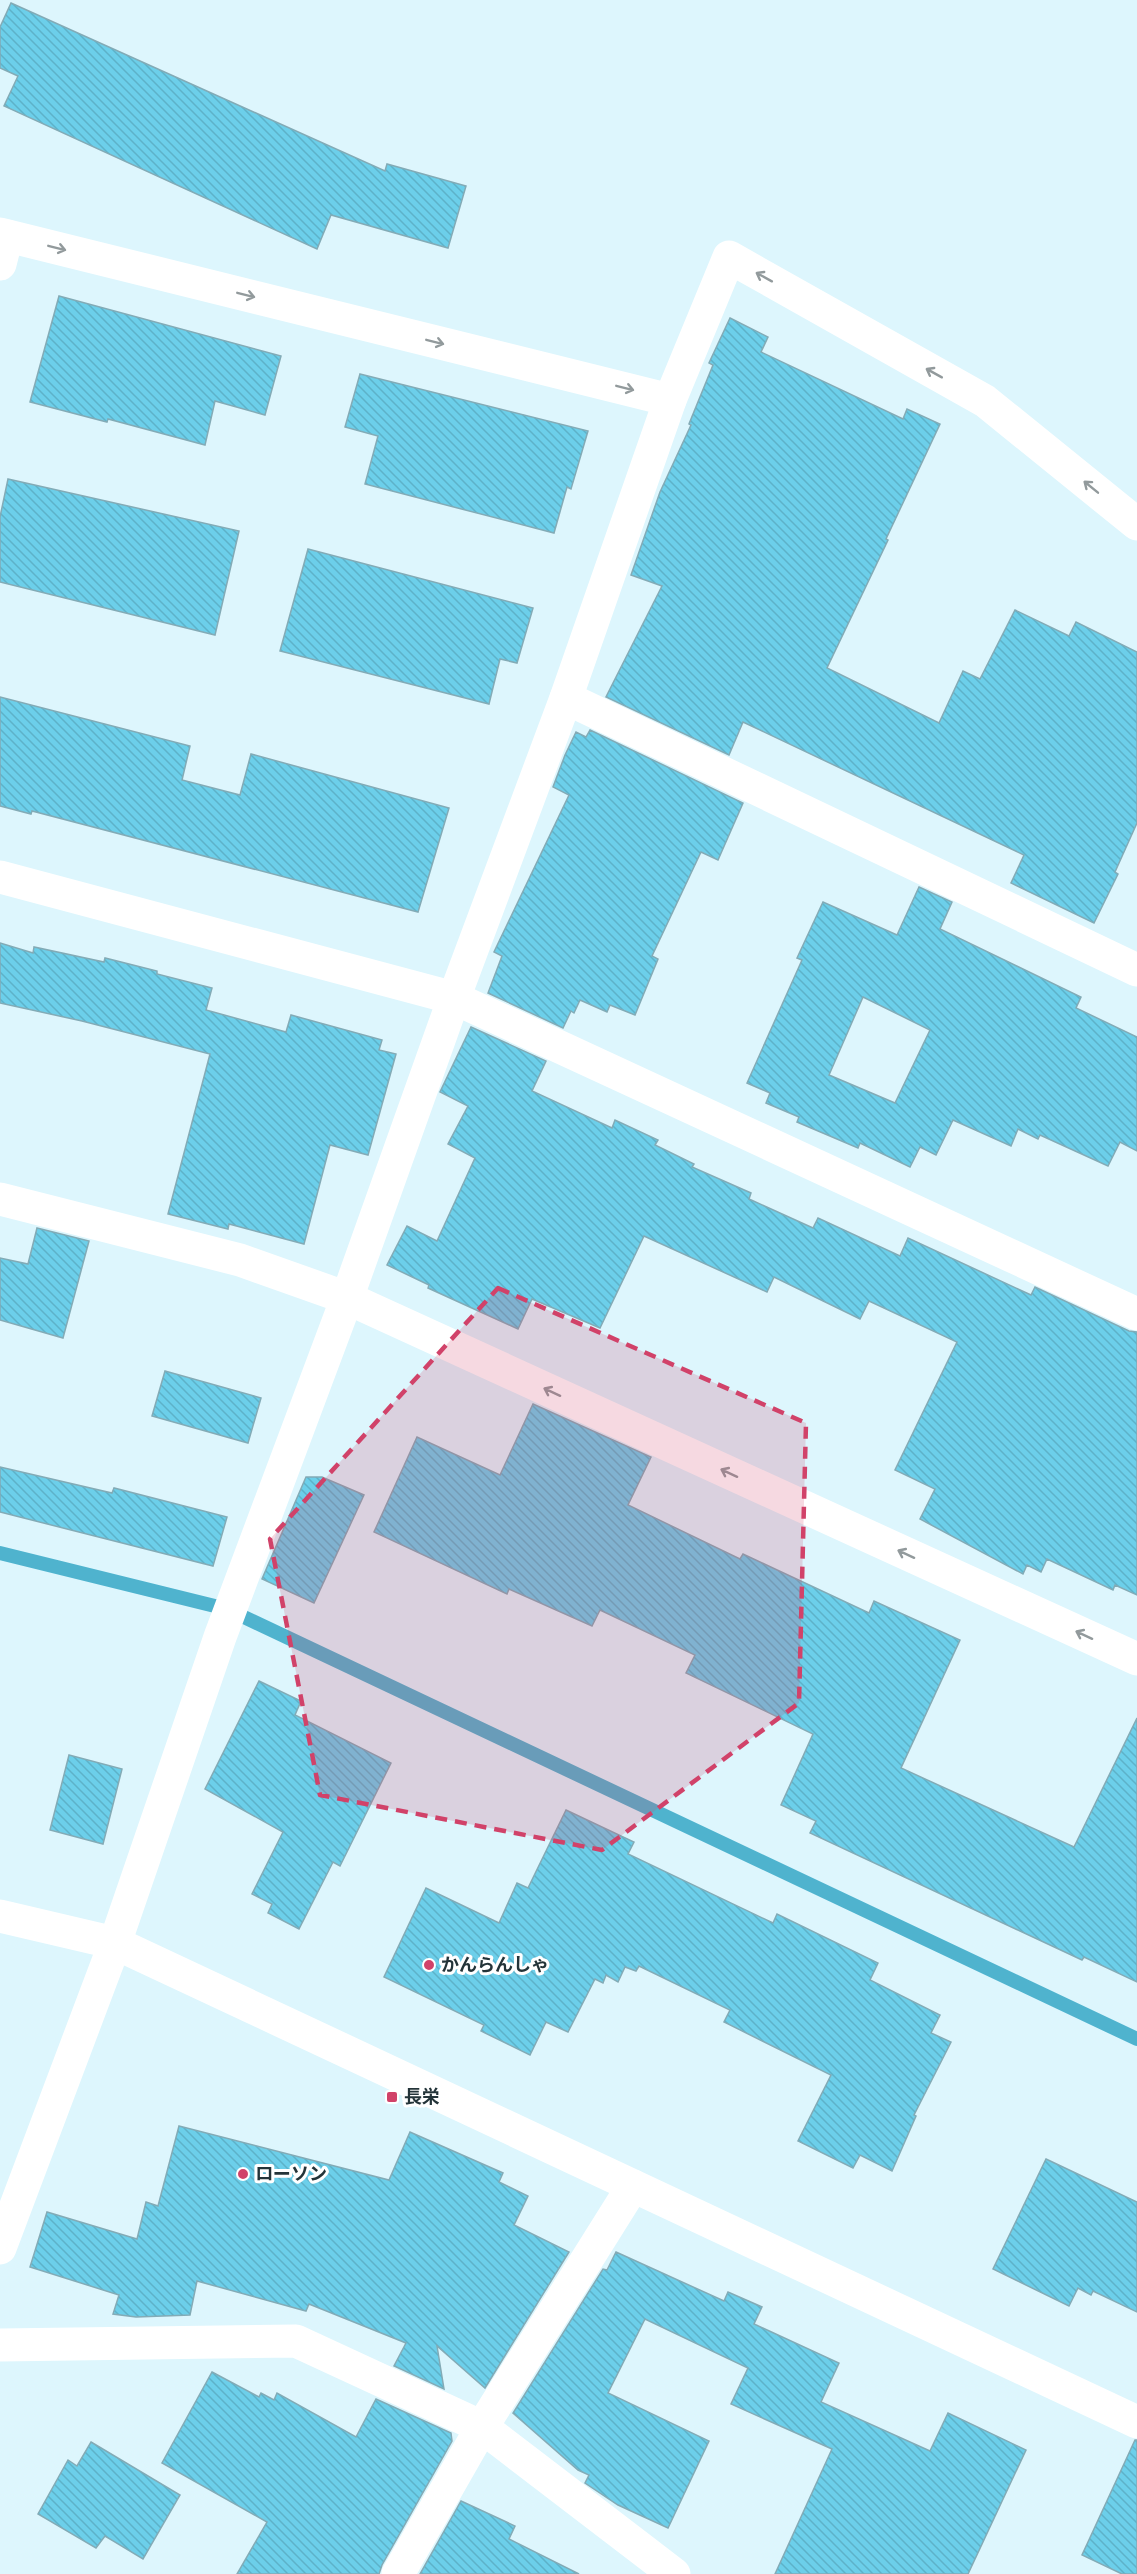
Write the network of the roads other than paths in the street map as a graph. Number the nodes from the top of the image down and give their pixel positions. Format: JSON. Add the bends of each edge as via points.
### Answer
{"nodes":[{"id":1,"x":2,"y":245,"type":"edge"},
{"id":2,"x":670,"y":400,"type":"junction"},
{"id":3,"x":1137,"y":524,"type":"edge"},
{"id":4,"x":566,"y":698,"type":"junction"},
{"id":5,"x":0,"y":877,"type":"edge"},
{"id":6,"x":1137,"y":970,"type":"edge"},
{"id":7,"x":454,"y":998,"type":"junction"},
{"id":8,"x":0,"y":1199,"type":"edge"},
{"id":9,"x":347,"y":1298,"type":"junction"},
{"id":10,"x":1137,"y":1314,"type":"edge"},
{"id":11,"x":1137,"y":1659,"type":"edge"},
{"id":12,"x":0,"y":1916,"type":"edge"},
{"id":13,"x":115,"y":1943,"type":"junction"},
{"id":14,"x":633,"y":2186,"type":"junction"},
{"id":15,"x":0,"y":2248,"type":"edge"},
{"id":16,"x":0,"y":2345,"type":"edge"},
{"id":17,"x":1137,"y":2422,"type":"edge"},
{"id":18,"x":482,"y":2427,"type":"junction"},
{"id":19,"x":398,"y":2574,"type":"edge"},
{"id":20,"x":674,"y":2574,"type":"edge"}],
"edges":[{"from":1,"to":2,"type":"street","one_way":true},
{"from":3,"to":2,"type":"street","one_way":true,"via":[[985,401],[729,257]]},
{"from":2,"to":4,"type":"street"},
{"from":4,"to":6,"type":"street"},
{"from":4,"to":7,"type":"street"},
{"from":5,"to":7,"type":"street"},
{"from":7,"to":9,"type":"street"},
{"from":7,"to":10,"type":"street"},
{"from":8,"to":9,"type":"street","via":[[240,1260]]},
{"from":11,"to":9,"type":"street","one_way":true},
{"from":9,"to":13,"type":"street","via":[[236,1591]]},
{"from":12,"to":13,"type":"street"},
{"from":13,"to":14,"type":"street"},
{"from":13,"to":15,"type":"street"},
{"from":14,"to":17,"type":"street"},
{"from":14,"to":18,"type":"street"},
{"from":16,"to":18,"type":"street","via":[[296,2341]]},
{"from":18,"to":19,"type":"street"},
{"from":18,"to":20,"type":"street"}]}
